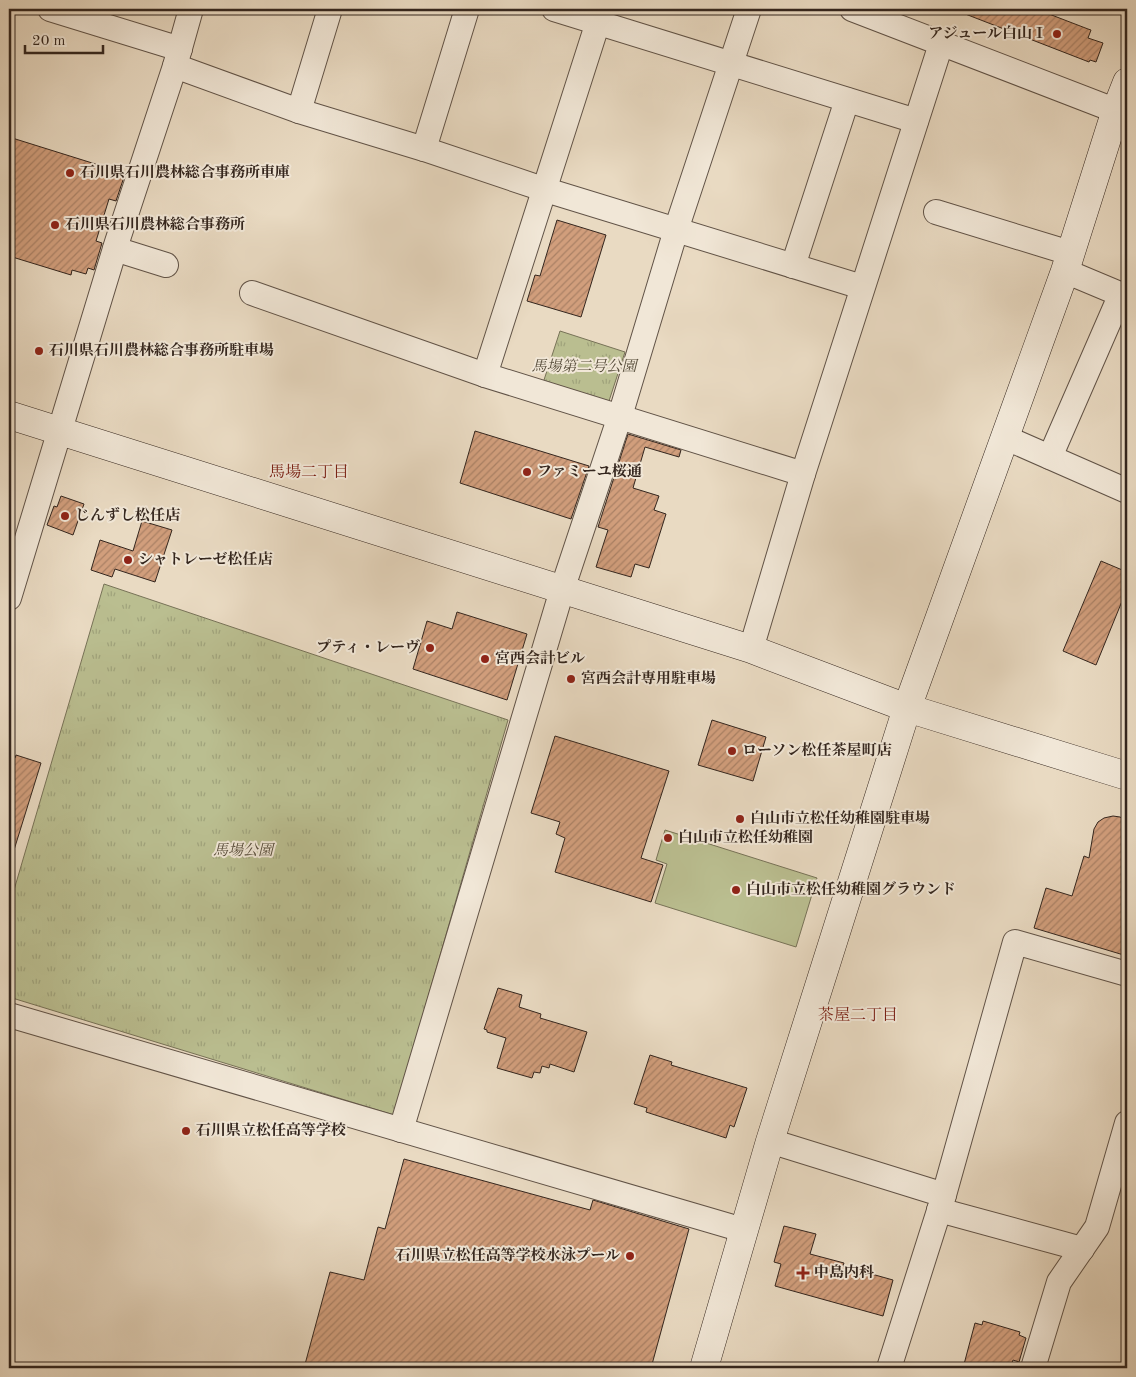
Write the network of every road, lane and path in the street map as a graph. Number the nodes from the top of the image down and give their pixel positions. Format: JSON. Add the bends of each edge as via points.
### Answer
{"nodes":[{"id":1,"x":50,"y":9,"type":"edge"},
{"id":2,"x":191,"y":9,"type":"edge"},
{"id":3,"x":330,"y":9,"type":"edge"},
{"id":4,"x":467,"y":9,"type":"edge"},
{"id":5,"x":554,"y":9,"type":"edge"},
{"id":6,"x":749,"y":9,"type":"edge"},
{"id":7,"x":852,"y":9,"type":"edge"},
{"id":8,"x":598,"y":22,"type":"junction"},
{"id":9,"x":941,"y":44,"type":"junction"},
{"id":10,"x":177,"y":58,"type":"junction"},
{"id":11,"x":731,"y":64,"type":"junction"},
{"id":12,"x":1127,"y":82,"type":"edge"},
{"id":13,"x":847,"y":100,"type":"junction"},
{"id":14,"x":299,"y":112,"type":"junction"},
{"id":15,"x":1122,"y":112,"type":"edge"},
{"id":16,"x":916,"y":120,"type":"junction"},
{"id":17,"x":424,"y":149,"type":"junction"},
{"id":18,"x":546,"y":190,"type":"junction"},
{"id":19,"x":936,"y":212,"type":"dead end"},
{"id":20,"x":676,"y":230,"type":"junction"},
{"id":21,"x":115,"y":249,"type":"junction"},
{"id":22,"x":1067,"y":262,"type":"junction"},
{"id":23,"x":166,"y":265,"type":"dead end"},
{"id":24,"x":793,"y":266,"type":"junction"},
{"id":25,"x":862,"y":287,"type":"junction"},
{"id":26,"x":252,"y":293,"type":"dead end"},
{"id":27,"x":1124,"y":295,"type":"edge"},
{"id":28,"x":485,"y":375,"type":"junction"},
{"id":29,"x":9,"y":415,"type":"edge"},
{"id":30,"x":620,"y":416,"type":"junction"},
{"id":31,"x":60,"y":431,"type":"junction"},
{"id":32,"x":1004,"y":436,"type":"junction"},
{"id":33,"x":1050,"y":457,"type":"junction"},
{"id":34,"x":803,"y":474,"type":"junction"},
{"id":35,"x":1127,"y":491,"type":"edge"},
{"id":36,"x":562,"y":590,"type":"junction"},
{"id":37,"x":9,"y":598,"type":"edge"},
{"id":38,"x":751,"y":649,"type":"junction"},
{"id":39,"x":907,"y":708,"type":"junction"},
{"id":40,"x":1127,"y":776,"type":"edge"},
{"id":41,"x":1127,"y":974,"type":"edge"},
{"id":42,"x":9,"y":1015,"type":"edge"},
{"id":43,"x":1127,"y":1123,"type":"edge"},
{"id":44,"x":401,"y":1130,"type":"junction"},
{"id":45,"x":770,"y":1141,"type":"junction"},
{"id":46,"x":942,"y":1203,"type":"junction"},
{"id":47,"x":744,"y":1230,"type":"junction"},
{"id":48,"x":1082,"y":1249,"type":"junction"},
{"id":49,"x":704,"y":1368,"type":"edge"},
{"id":50,"x":889,"y":1368,"type":"edge"},
{"id":51,"x":1034,"y":1368,"type":"edge"}],
"edges":[{"from":1,"to":10,"type":"street"},
{"from":2,"to":10,"type":"street"},
{"from":3,"to":14,"type":"street"},
{"from":4,"to":17,"type":"street"},
{"from":5,"to":8,"type":"street"},
{"from":6,"to":11,"type":"street"},
{"from":7,"to":9,"type":"street"},
{"from":8,"to":11,"type":"street"},
{"from":8,"to":18,"type":"street"},
{"from":9,"to":15,"type":"street"},
{"from":9,"to":16,"type":"street"},
{"from":10,"to":14,"type":"street"},
{"from":10,"to":21,"type":"street"},
{"from":11,"to":13,"type":"street"},
{"from":11,"to":20,"type":"street"},
{"from":12,"to":15,"type":"street"},
{"from":13,"to":16,"type":"street"},
{"from":13,"to":24,"type":"street"},
{"from":14,"to":17,"type":"street"},
{"from":15,"to":22,"type":"street"},
{"from":16,"to":25,"type":"street"},
{"from":17,"to":18,"type":"street"},
{"from":18,"to":20,"type":"street"},
{"from":18,"to":28,"type":"street"},
{"from":19,"to":22,"type":"street"},
{"from":20,"to":24,"type":"street"},
{"from":20,"to":30,"type":"street"},
{"from":21,"to":23,"type":"street"},
{"from":21,"to":31,"type":"street"},
{"from":22,"to":27,"type":"street"},
{"from":22,"to":32,"type":"street"},
{"from":24,"to":25,"type":"street"},
{"from":25,"to":34,"type":"street"},
{"from":26,"to":28,"type":"street"},
{"from":27,"to":33,"type":"street"},
{"from":28,"to":30,"type":"street"},
{"from":29,"to":31,"type":"street"},
{"from":30,"to":34,"type":"street"},
{"from":30,"to":36,"type":"street"},
{"from":31,"to":36,"type":"street"},
{"from":31,"to":37,"type":"street"},
{"from":32,"to":33,"type":"street"},
{"from":32,"to":39,"type":"street"},
{"from":33,"to":35,"type":"street"},
{"from":34,"to":38,"type":"street"},
{"from":36,"to":38,"type":"street"},
{"from":36,"to":44,"type":"street"},
{"from":38,"to":39,"type":"street"},
{"from":39,"to":40,"type":"street"},
{"from":39,"to":45,"type":"street"},
{"from":41,"to":46,"type":"street","via":[[1014,942]]},
{"from":42,"to":44,"type":"street"},
{"from":43,"to":48,"type":"street","via":[[1097,1227]]},
{"from":44,"to":47,"type":"street"},
{"from":45,"to":46,"type":"street"},
{"from":45,"to":47,"type":"street"},
{"from":46,"to":48,"type":"street"},
{"from":46,"to":50,"type":"street"},
{"from":47,"to":49,"type":"street"},
{"from":48,"to":51,"type":"street","via":[[1059,1282]]}]}
